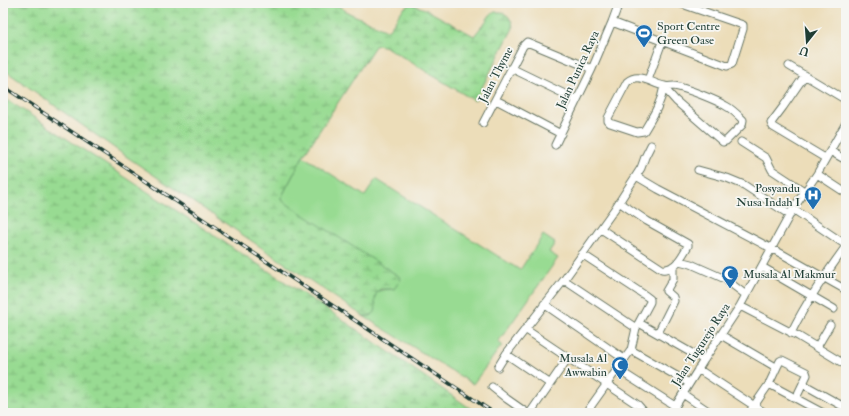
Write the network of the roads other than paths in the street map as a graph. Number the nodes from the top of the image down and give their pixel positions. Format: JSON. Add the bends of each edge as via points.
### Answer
{"nodes":[{"id":1,"x":618,"y":3,"type":"edge"},
{"id":2,"x":679,"y":3,"type":"edge"},
{"id":3,"x":612,"y":22,"type":"junction"},
{"id":4,"x":664,"y":42,"type":"junction"},
{"id":5,"x":789,"y":66,"type":"dead end"},
{"id":6,"x":512,"y":68,"type":"junction"},
{"id":7,"x":592,"y":69,"type":"junction"},
{"id":8,"x":805,"y":75,"type":"junction"},
{"id":9,"x":650,"y":80,"type":"junction"},
{"id":10,"x":664,"y":86,"type":"junction"},
{"id":11,"x":496,"y":100,"type":"junction"},
{"id":12,"x":577,"y":100,"type":"junction"},
{"id":13,"x":846,"y":100,"type":"edge"},
{"id":14,"x":483,"y":123,"type":"dead end"},
{"id":15,"x":846,"y":123,"type":"edge"},
{"id":16,"x":561,"y":134,"type":"junction"},
{"id":17,"x":741,"y":142,"type":"dead end"},
{"id":18,"x":555,"y":145,"type":"dead end"},
{"id":19,"x":651,"y":145,"type":"dead end"},
{"id":20,"x":830,"y":151,"type":"junction"},
{"id":21,"x":825,"y":158,"type":"junction"},
{"id":22,"x":846,"y":160,"type":"edge"},
{"id":23,"x":698,"y":170,"type":"dead end"},
{"id":24,"x":817,"y":174,"type":"junction"},
{"id":25,"x":636,"y":176,"type":"junction"},
{"id":26,"x":804,"y":191,"type":"junction"},
{"id":27,"x":846,"y":193,"type":"edge"},
{"id":28,"x":619,"y":202,"type":"junction"},
{"id":29,"x":792,"y":212,"type":"junction"},
{"id":30,"x":601,"y":229,"type":"junction"},
{"id":31,"x":846,"y":245,"type":"edge"},
{"id":32,"x":772,"y":249,"type":"junction"},
{"id":33,"x":582,"y":254,"type":"junction"},
{"id":34,"x":676,"y":264,"type":"junction"},
{"id":35,"x":762,"y":266,"type":"junction"},
{"id":36,"x":824,"y":278,"type":"junction"},
{"id":37,"x":564,"y":280,"type":"junction"},
{"id":38,"x":846,"y":290,"type":"edge"},
{"id":39,"x":746,"y":295,"type":"junction"},
{"id":40,"x":811,"y":296,"type":"junction"},
{"id":41,"x":544,"y":304,"type":"junction"},
{"id":42,"x":740,"y":306,"type":"junction"},
{"id":43,"x":834,"y":309,"type":"dead end"},
{"id":44,"x":830,"y":325,"type":"dead end"},
{"id":45,"x":638,"y":326,"type":"junction"},
{"id":46,"x":525,"y":329,"type":"junction"},
{"id":47,"x":658,"y":333,"type":"junction"},
{"id":48,"x":791,"y":333,"type":"junction"},
{"id":49,"x":721,"y":335,"type":"junction"},
{"id":50,"x":817,"y":347,"type":"junction"},
{"id":51,"x":631,"y":350,"type":"junction"},
{"id":52,"x":506,"y":354,"type":"junction"},
{"id":53,"x":568,"y":358,"type":"junction"},
{"id":54,"x":624,"y":359,"type":"junction"},
{"id":55,"x":704,"y":360,"type":"junction"},
{"id":56,"x":846,"y":365,"type":"edge"},
{"id":57,"x":498,"y":367,"type":"dead end"},
{"id":58,"x":778,"y":368,"type":"junction"},
{"id":59,"x":617,"y":369,"type":"junction"},
{"id":60,"x":698,"y":369,"type":"junction"},
{"id":61,"x":689,"y":383,"type":"junction"},
{"id":62,"x":550,"y":384,"type":"junction"},
{"id":63,"x":607,"y":384,"type":"junction"},
{"id":64,"x":769,"y":384,"type":"junction"},
{"id":65,"x":803,"y":384,"type":"junction"},
{"id":66,"x":492,"y":387,"type":"dead end"},
{"id":67,"x":682,"y":394,"type":"junction"},
{"id":68,"x":796,"y":398,"type":"junction"},
{"id":69,"x":675,"y":406,"type":"junction"},
{"id":70,"x":754,"y":406,"type":"junction"},
{"id":71,"x":846,"y":408,"type":"edge"},
{"id":72,"x":587,"y":412,"type":"edge"},
{"id":73,"x":527,"y":413,"type":"edge"},
{"id":74,"x":530,"y":413,"type":"edge"},
{"id":75,"x":645,"y":413,"type":"edge"},
{"id":76,"x":671,"y":413,"type":"edge"},
{"id":77,"x":711,"y":413,"type":"edge"},
{"id":78,"x":749,"y":413,"type":"edge"},
{"id":79,"x":765,"y":413,"type":"edge"},
{"id":80,"x":823,"y":413,"type":"edge"}],
"edges":[{"from":1,"to":3,"type":"street","name":"Jalan Punica Raya"},
{"from":2,"to":4,"type":"street","via":[[743,25],[732,64],[727,66]]},
{"from":3,"to":4,"type":"street"},
{"from":3,"to":7,"type":"street","name":"Jalan Punica Raya"},
{"from":4,"to":9,"type":"street"},
{"from":5,"to":8,"type":"street"},
{"from":6,"to":7,"type":"street","name":"Jalan Thyme","via":[[523,46],[531,42]]},
{"from":6,"to":11,"type":"street","name":"Jalan Thyme"},
{"from":6,"to":12,"type":"street"},
{"from":7,"to":12,"type":"street","name":"Jalan Punica Raya"},
{"from":8,"to":13,"type":"street"},
{"from":8,"to":21,"type":"street","via":[[771,123],[773,127]]},
{"from":9,"to":10,"type":"street"},
{"from":9,"to":10,"type":"street","via":[[635,78],[627,82],[608,118],[610,123],[637,132],[644,131],[657,111]]},
{"from":10,"to":10,"type":"street","via":[[676,102],[723,142],[742,125],[743,120],[726,106],[687,90]]},
{"from":11,"to":14,"type":"street","name":"Jalan Thyme"},
{"from":11,"to":16,"type":"street"},
{"from":12,"to":16,"type":"street","name":"Jalan Punica Raya"},
{"from":15,"to":20,"type":"street","name":"Jalan Tugurejo Raya"},
{"from":16,"to":18,"type":"street","name":"Jalan Punica Raya"},
{"from":17,"to":26,"type":"street","via":[[766,158],[772,170]]},
{"from":19,"to":25,"type":"street"},
{"from":20,"to":21,"type":"street","name":"Jalan Tugurejo Raya"},
{"from":20,"to":22,"type":"street"},
{"from":21,"to":24,"type":"street","name":"Jalan Tugurejo Raya"},
{"from":23,"to":29,"type":"street","via":[[744,185]]},
{"from":24,"to":26,"type":"street","name":"Jalan Tugurejo Raya"},
{"from":24,"to":27,"type":"street"},
{"from":25,"to":28,"type":"street"},
{"from":25,"to":32,"type":"street"},
{"from":26,"to":29,"type":"street","name":"Jalan Tugurejo Raya"},
{"from":28,"to":30,"type":"street"},
{"from":28,"to":34,"type":"street","via":[[688,244]]},
{"from":29,"to":31,"type":"street"},
{"from":29,"to":32,"type":"street","name":"Jalan Tugurejo Raya"},
{"from":30,"to":33,"type":"street"},
{"from":30,"to":34,"type":"street","via":[[662,269],[668,269]]},
{"from":31,"to":36,"type":"street"},
{"from":32,"to":35,"type":"street","name":"Jalan Tugurejo Raya"},
{"from":32,"to":36,"type":"street"},
{"from":33,"to":37,"type":"street"},
{"from":33,"to":45,"type":"street","via":[[650,299]]},
{"from":34,"to":39,"type":"street","via":[[691,264],[725,279]]},
{"from":34,"to":47,"type":"street","via":[[666,292],[674,301]]},
{"from":35,"to":39,"type":"street","name":"Jalan Tugurejo Raya"},
{"from":35,"to":40,"type":"street"},
{"from":36,"to":38,"type":"street"},
{"from":36,"to":40,"type":"street"},
{"from":37,"to":41,"type":"street"},
{"from":37,"to":45,"type":"street"},
{"from":39,"to":42,"type":"street","name":"Jalan Tugurejo Raya"},
{"from":40,"to":43,"type":"street"},
{"from":40,"to":48,"type":"street"},
{"from":41,"to":46,"type":"street"},
{"from":41,"to":54,"type":"street"},
{"from":42,"to":48,"type":"street"},
{"from":42,"to":49,"type":"street","name":"Jalan Tugurejo Raya"},
{"from":44,"to":50,"type":"street"},
{"from":45,"to":47,"type":"street"},
{"from":45,"to":51,"type":"street"},
{"from":46,"to":52,"type":"street"},
{"from":46,"to":53,"type":"street"},
{"from":47,"to":55,"type":"street"},
{"from":48,"to":50,"type":"street"},
{"from":49,"to":55,"type":"street","name":"Jalan Tugurejo Raya"},
{"from":49,"to":58,"type":"street"},
{"from":50,"to":56,"type":"street"},
{"from":51,"to":54,"type":"street"},
{"from":51,"to":61,"type":"street"},
{"from":52,"to":57,"type":"street"},
{"from":52,"to":62,"type":"street"},
{"from":53,"to":62,"type":"street"},
{"from":53,"to":63,"type":"street"},
{"from":54,"to":59,"type":"street"},
{"from":55,"to":60,"type":"street","name":"Jalan Tugurejo Raya"},
{"from":58,"to":64,"type":"street"},
{"from":58,"to":65,"type":"street","via":[[782,360],[806,372]]},
{"from":59,"to":63,"type":"street"},
{"from":59,"to":69,"type":"street"},
{"from":60,"to":61,"type":"street","name":"Jalan Tugurejo Raya"},
{"from":60,"to":70,"type":"street"},
{"from":61,"to":67,"type":"street","name":"Jalan Tugurejo Raya"},
{"from":62,"to":74,"type":"street"},
{"from":63,"to":72,"type":"street"},
{"from":63,"to":75,"type":"street","via":[[638,405]]},
{"from":64,"to":68,"type":"street"},
{"from":64,"to":70,"type":"street"},
{"from":65,"to":68,"type":"street"},
{"from":65,"to":71,"type":"street"},
{"from":66,"to":73,"type":"street"},
{"from":67,"to":69,"type":"street","name":"Jalan Tugurejo Raya"},
{"from":67,"to":77,"type":"street"},
{"from":68,"to":80,"type":"street"},
{"from":69,"to":76,"type":"street","name":"Jalan Tugurejo Raya"},
{"from":70,"to":78,"type":"street"},
{"from":70,"to":79,"type":"street"}]}
